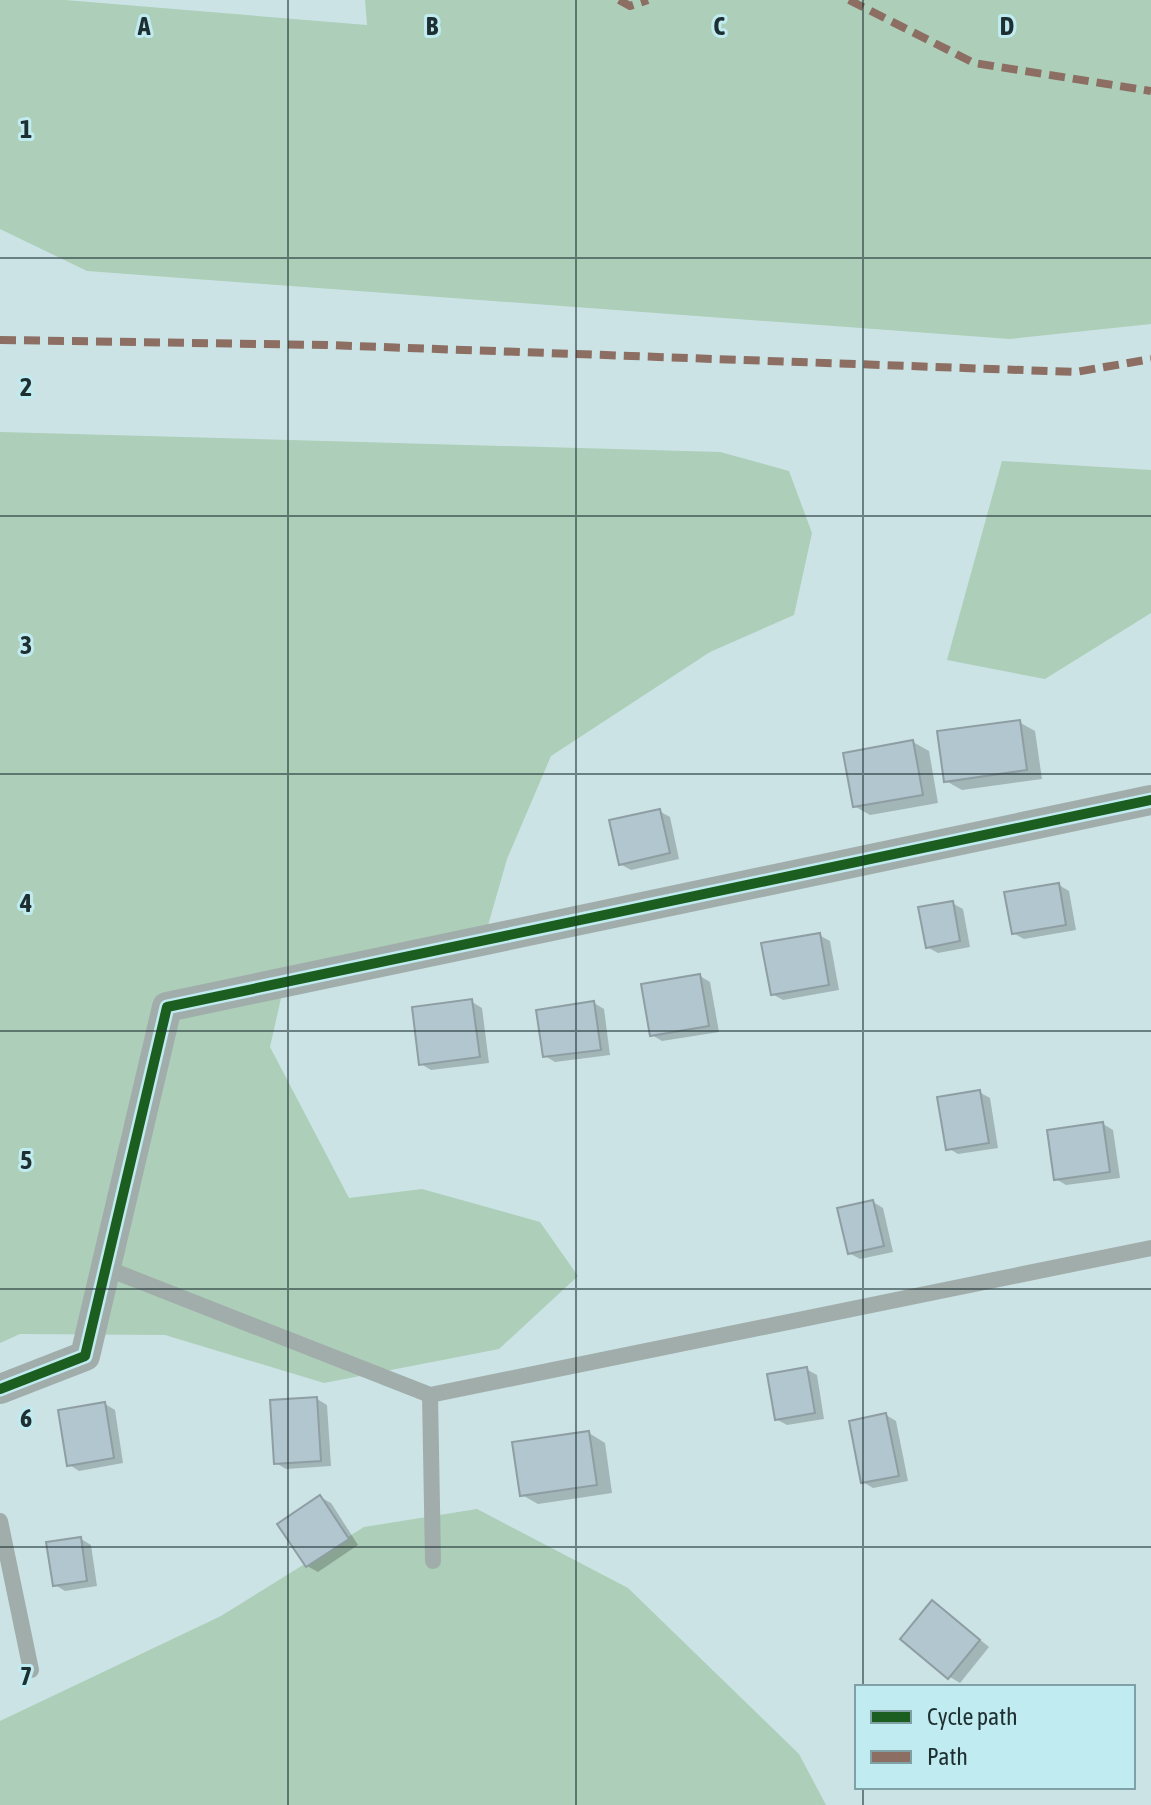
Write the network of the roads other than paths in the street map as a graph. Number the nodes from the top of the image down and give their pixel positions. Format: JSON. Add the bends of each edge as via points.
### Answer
{"nodes":[{"id":1,"x":1151,"y":800,"type":"edge"},
{"id":2,"x":1151,"y":1248,"type":"edge"},
{"id":3,"x":106,"y":1268,"type":"junction"},
{"id":4,"x":0,"y":1389,"type":"edge"},
{"id":5,"x":430,"y":1395,"type":"junction"},
{"id":6,"x":0,"y":1521,"type":"edge"},
{"id":7,"x":433,"y":1561,"type":"dead end"},
{"id":8,"x":31,"y":1670,"type":"dead end"}],
"edges":[{"from":1,"to":3,"type":"street","via":[[167,1007]]},
{"from":2,"to":5,"type":"lane"},
{"from":3,"to":4,"type":"street","via":[[85,1356]]},
{"from":3,"to":5,"type":"lane"},
{"from":5,"to":7,"type":"lane"},
{"from":6,"to":8,"type":"lane"}]}
